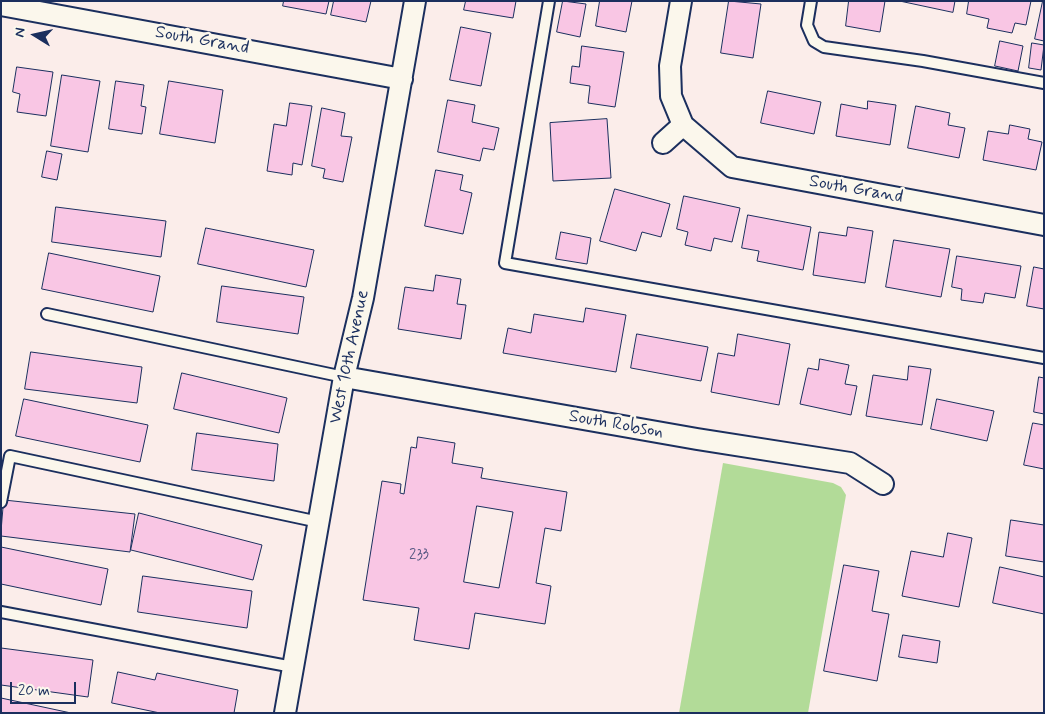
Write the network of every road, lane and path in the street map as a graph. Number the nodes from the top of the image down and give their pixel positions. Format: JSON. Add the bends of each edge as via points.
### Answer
{"nodes":[{"id":1,"x":415,"y":1,"type":"edge"},
{"id":2,"x":549,"y":1,"type":"edge"},
{"id":3,"x":681,"y":1,"type":"edge"},
{"id":4,"x":811,"y":1,"type":"edge"},
{"id":5,"x":1,"y":5,"type":"edge"},
{"id":6,"x":402,"y":79,"type":"junction"},
{"id":7,"x":1044,"y":82,"type":"edge"},
{"id":8,"x":683,"y":125,"type":"junction"},
{"id":9,"x":663,"y":143,"type":"dead end"},
{"id":10,"x":1044,"y":225,"type":"edge"},
{"id":11,"x":47,"y":314,"type":"dead end"},
{"id":12,"x":1044,"y":358,"type":"edge"},
{"id":13,"x":344,"y":377,"type":"junction"},
{"id":14,"x":883,"y":484,"type":"dead end"},
{"id":15,"x":1,"y":502,"type":"edge"},
{"id":16,"x":319,"y":522,"type":"junction"},
{"id":17,"x":1,"y":612,"type":"edge"},
{"id":18,"x":293,"y":667,"type":"junction"},
{"id":19,"x":285,"y":713,"type":"edge"}],
"edges":[{"from":1,"to":6,"type":"street","name":"West 10th Avenue"},
{"from":2,"to":12,"type":"lane","via":[[505,263]]},
{"from":3,"to":8,"type":"street","via":[[670,66],[671,96]]},
{"from":4,"to":7,"type":"lane","via":[[807,25],[814,41],[824,47]]},
{"from":5,"to":6,"type":"street","name":"South Grand"},
{"from":6,"to":13,"type":"street","name":"West 10th Avenue","via":[[363,298]]},
{"from":8,"to":9,"type":"street"},
{"from":8,"to":10,"type":"street","name":"South Grand","via":[[732,167]]},
{"from":11,"to":13,"type":"lane"},
{"from":13,"to":14,"type":"street","name":"South Robson","via":[[850,463]]},
{"from":13,"to":16,"type":"street","name":"West 10th Avenue"},
{"from":15,"to":16,"type":"lane","via":[[10,456]]},
{"from":16,"to":18,"type":"street","name":"West 10th Avenue"},
{"from":17,"to":18,"type":"lane"},
{"from":18,"to":19,"type":"street","name":"West 10th Avenue"}]}
